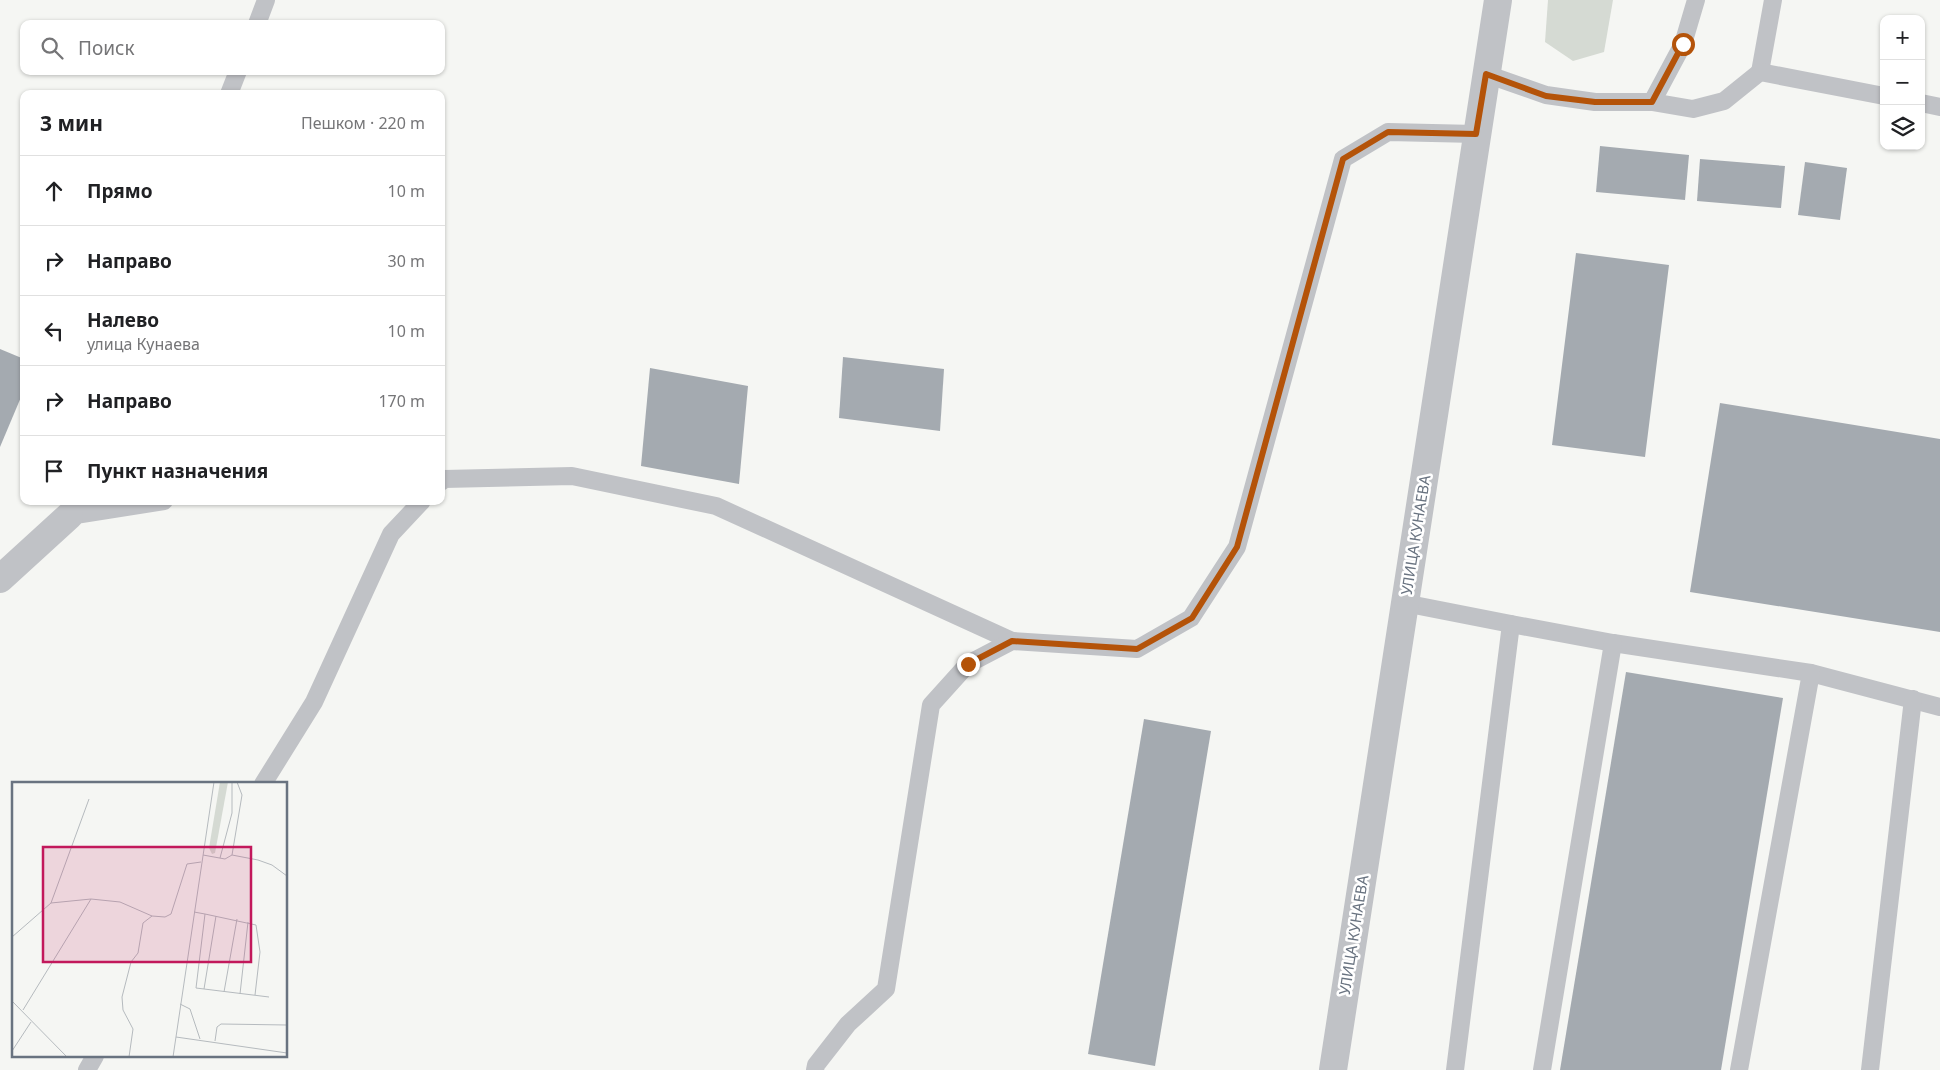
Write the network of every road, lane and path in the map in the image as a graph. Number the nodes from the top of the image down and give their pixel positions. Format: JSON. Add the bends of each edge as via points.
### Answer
{"nodes":[{"id":1,"x":266,"y":0,"type":"edge"},
{"id":2,"x":1498,"y":0,"type":"edge"},
{"id":3,"x":1696,"y":0,"type":"edge"},
{"id":4,"x":1773,"y":0,"type":"edge"},
{"id":5,"x":258,"y":20,"type":"edge"},
{"id":6,"x":1760,"y":72,"type":"junction"},
{"id":7,"x":1486,"y":74,"type":"junction"},
{"id":8,"x":236,"y":75,"type":"edge"},
{"id":9,"x":231,"y":90,"type":"edge"},
{"id":10,"x":1880,"y":95,"type":"edge"},
{"id":11,"x":1652,"y":102,"type":"junction"},
{"id":12,"x":1925,"y":104,"type":"edge"},
{"id":13,"x":1940,"y":107,"type":"edge"},
{"id":14,"x":1476,"y":134,"type":"junction"},
{"id":15,"x":445,"y":480,"type":"edge"},
{"id":16,"x":118,"y":505,"type":"edge"},
{"id":17,"x":418,"y":505,"type":"edge"},
{"id":18,"x":71,"y":509,"type":"edge"},
{"id":19,"x":0,"y":579,"type":"edge"},
{"id":20,"x":1404,"y":603,"type":"junction"},
{"id":21,"x":1511,"y":624,"type":"junction"},
{"id":22,"x":1012,"y":641,"type":"junction"},
{"id":23,"x":1613,"y":643,"type":"junction"},
{"id":24,"x":1811,"y":673,"type":"junction"},
{"id":25,"x":1913,"y":699,"type":"junction"},
{"id":26,"x":1940,"y":707,"type":"edge"},
{"id":27,"x":264,"y":782,"type":"edge"},
{"id":28,"x":94,"y":1058,"type":"edge"},
{"id":29,"x":87,"y":1070,"type":"edge"},
{"id":30,"x":815,"y":1070,"type":"edge"},
{"id":31,"x":1332,"y":1070,"type":"edge"},
{"id":32,"x":1455,"y":1070,"type":"edge"},
{"id":33,"x":1542,"y":1070,"type":"edge"},
{"id":34,"x":1739,"y":1070,"type":"edge"},
{"id":35,"x":1870,"y":1070,"type":"edge"}],
"edges":[{"from":1,"to":5,"type":"lane"},
{"from":2,"to":7,"type":"street","name":"УЛИЦА КУНАЕВА"},
{"from":3,"to":11,"type":"lane","via":[[1683,44]]},
{"from":4,"to":6,"type":"lane"},
{"from":6,"to":10,"type":"lane"},
{"from":6,"to":11,"type":"lane","via":[[1724,101],[1694,109]]},
{"from":7,"to":11,"type":"lane","via":[[1546,96],[1595,102]]},
{"from":7,"to":14,"type":"street","name":"УЛИЦА КУНАЕВА"},
{"from":8,"to":9,"type":"lane"},
{"from":12,"to":13,"type":"lane"},
{"from":14,"to":20,"type":"street","name":"УЛИЦА КУНАЕВА"},
{"from":14,"to":22,"type":"lane","via":[[1388,132],[1343,159],[1237,547],[1192,618],[1137,649]]},
{"from":15,"to":22,"type":"lane","via":[[572,476],[716,506]]},
{"from":16,"to":18,"type":"lane"},
{"from":17,"to":27,"type":"lane","via":[[391,534],[314,702]]},
{"from":18,"to":19,"type":"street"},
{"from":20,"to":21,"type":"lane"},
{"from":20,"to":31,"type":"street","name":"УЛИЦА КУНАЕВА"},
{"from":21,"to":23,"type":"lane"},
{"from":21,"to":32,"type":"lane"},
{"from":22,"to":30,"type":"lane","via":[[968,664],[931,705],[886,989],[848,1024]]},
{"from":23,"to":24,"type":"lane"},
{"from":23,"to":33,"type":"lane"},
{"from":24,"to":25,"type":"lane"},
{"from":24,"to":34,"type":"lane"},
{"from":25,"to":26,"type":"lane"},
{"from":25,"to":35,"type":"lane"},
{"from":28,"to":29,"type":"lane"}]}
